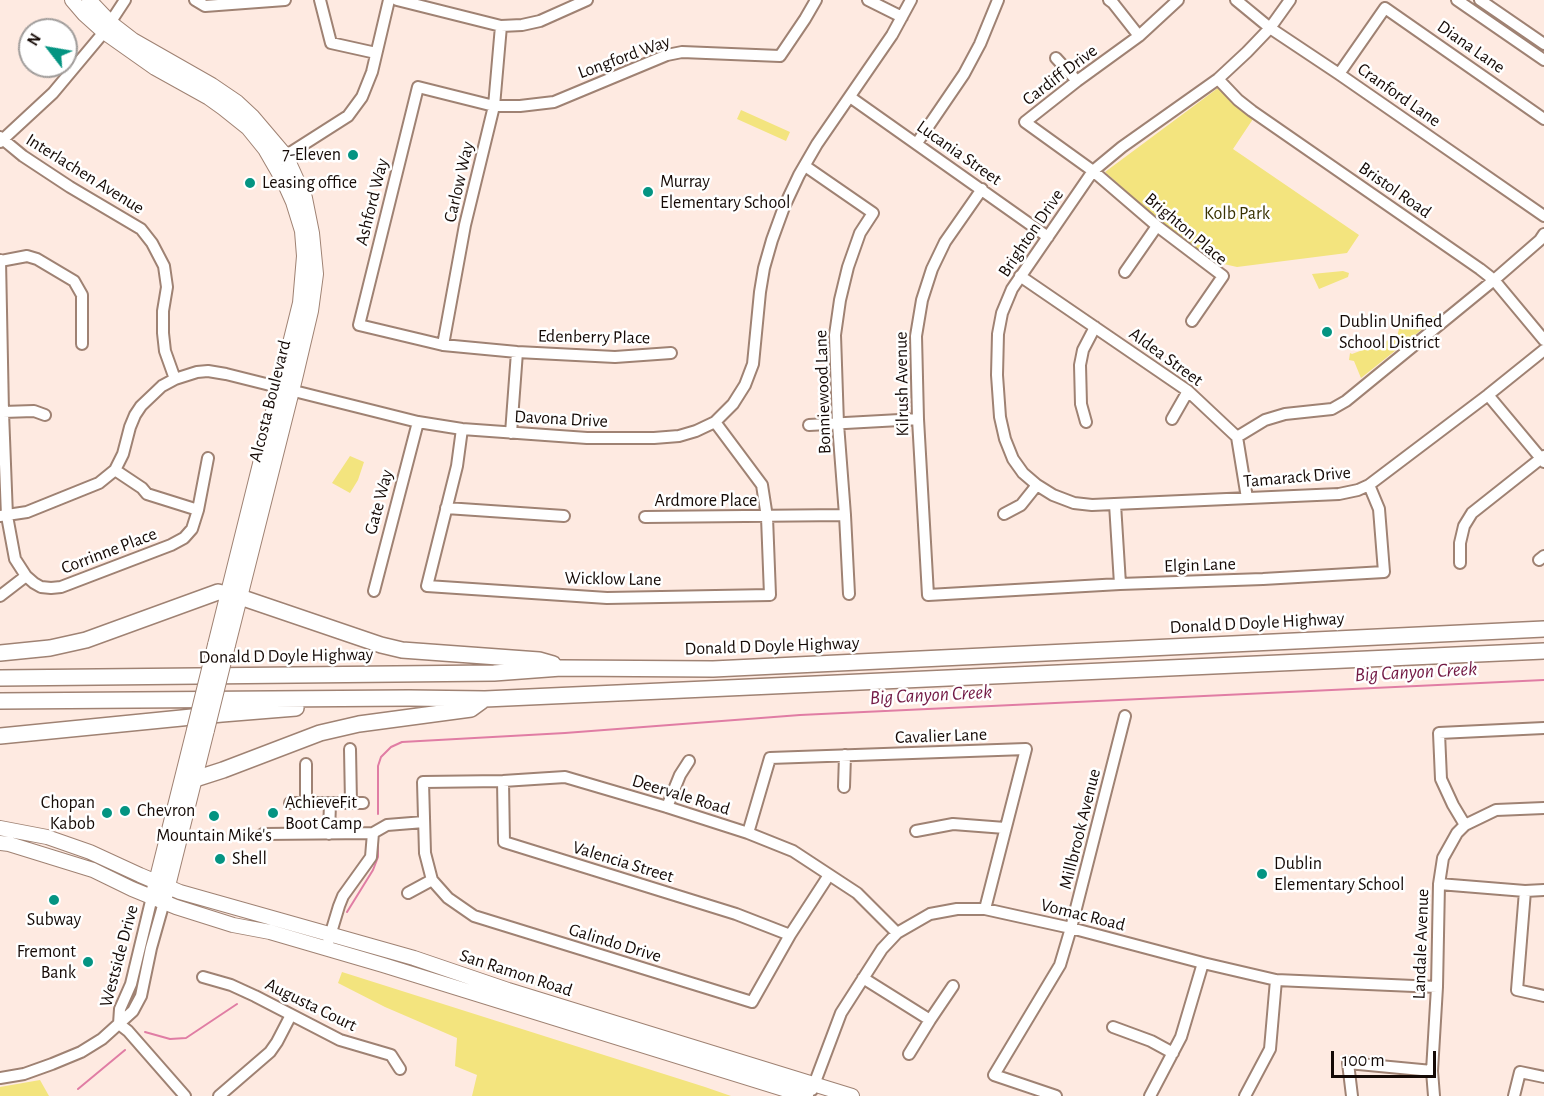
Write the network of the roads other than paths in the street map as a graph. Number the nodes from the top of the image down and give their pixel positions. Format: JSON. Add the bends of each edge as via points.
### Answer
{"nodes":[{"id":1,"x":72,"y":0,"type":"edge"},
{"id":2,"x":89,"y":0,"type":"edge"},
{"id":3,"x":125,"y":0,"type":"edge"},
{"id":4,"x":195,"y":0,"type":"edge"},
{"id":5,"x":285,"y":0,"type":"edge"},
{"id":6,"x":320,"y":0,"type":"edge"},
{"id":7,"x":389,"y":0,"type":"edge"},
{"id":8,"x":397,"y":0,"type":"edge"},
{"id":9,"x":587,"y":0,"type":"edge"},
{"id":10,"x":816,"y":0,"type":"edge"},
{"id":11,"x":868,"y":0,"type":"edge"},
{"id":12,"x":911,"y":0,"type":"edge"},
{"id":13,"x":998,"y":0,"type":"edge"},
{"id":14,"x":1109,"y":0,"type":"edge"},
{"id":15,"x":1178,"y":0,"type":"edge"},
{"id":16,"x":1236,"y":0,"type":"edge"},
{"id":17,"x":1290,"y":0,"type":"edge"},
{"id":18,"x":1457,"y":0,"type":"edge"},
{"id":19,"x":1480,"y":0,"type":"edge"},
{"id":20,"x":902,"y":17,"type":"junction"},
{"id":21,"x":501,"y":26,"type":"junction"},
{"id":22,"x":1270,"y":27,"type":"junction"},
{"id":23,"x":107,"y":28,"type":"junction"},
{"id":24,"x":1139,"y":36,"type":"junction"},
{"id":25,"x":1544,"y":44,"type":"edge"},
{"id":26,"x":376,"y":53,"type":"junction"},
{"id":27,"x":1056,"y":58,"type":"dead end"},
{"id":28,"x":1544,"y":60,"type":"edge"},
{"id":29,"x":1339,"y":74,"type":"junction"},
{"id":30,"x":1218,"y":79,"type":"junction"},
{"id":31,"x":1077,"y":81,"type":"junction"},
{"id":32,"x":418,"y":87,"type":"joint"},
{"id":33,"x":850,"y":97,"type":"junction"},
{"id":34,"x":494,"y":106,"type":"junction"},
{"id":35,"x":1544,"y":119,"type":"edge"},
{"id":36,"x":1,"y":140,"type":"edge"},
{"id":37,"x":917,"y":143,"type":"junction"},
{"id":38,"x":280,"y":160,"type":"junction"},
{"id":39,"x":805,"y":166,"type":"junction"},
{"id":40,"x":1093,"y":171,"type":"junction"},
{"id":41,"x":982,"y":189,"type":"junction"},
{"id":42,"x":1544,"y":216,"type":"edge"},
{"id":43,"x":1157,"y":226,"type":"junction"},
{"id":44,"x":1544,"y":234,"type":"edge"},
{"id":45,"x":1048,"y":237,"type":"junction"},
{"id":46,"x":0,"y":261,"type":"edge"},
{"id":47,"x":1125,"y":272,"type":"dead end"},
{"id":48,"x":1020,"y":276,"type":"junction"},
{"id":49,"x":1494,"y":280,"type":"junction"},
{"id":50,"x":1192,"y":321,"type":"dead end"},
{"id":51,"x":359,"y":325,"type":"joint"},
{"id":52,"x":1095,"y":327,"type":"junction"},
{"id":53,"x":1544,"y":340,"type":"edge"},
{"id":54,"x":82,"y":344,"type":"dead end"},
{"id":55,"x":443,"y":345,"type":"junction"},
{"id":56,"x":1544,"y":350,"type":"edge"},
{"id":57,"x":517,"y":352,"type":"junction"},
{"id":58,"x":671,"y":353,"type":"dead end"},
{"id":59,"x":175,"y":379,"type":"junction"},
{"id":60,"x":285,"y":388,"type":"junction"},
{"id":61,"x":1188,"y":391,"type":"junction"},
{"id":62,"x":1488,"y":395,"type":"junction"},
{"id":63,"x":3,"y":412,"type":"junction"},
{"id":64,"x":45,"y":416,"type":"dead end"},
{"id":65,"x":918,"y":419,"type":"junction"},
{"id":66,"x":1172,"y":419,"type":"dead end"},
{"id":67,"x":418,"y":422,"type":"junction"},
{"id":68,"x":715,"y":422,"type":"junction"},
{"id":69,"x":1086,"y":422,"type":"dead end"},
{"id":70,"x":838,"y":424,"type":"junction"},
{"id":71,"x":809,"y":425,"type":"dead end"},
{"id":72,"x":462,"y":429,"type":"junction"},
{"id":73,"x":511,"y":433,"type":"junction"},
{"id":74,"x":1237,"y":437,"type":"junction"},
{"id":75,"x":208,"y":458,"type":"dead end"},
{"id":76,"x":1543,"y":459,"type":"edge"},
{"id":77,"x":115,"y":470,"type":"junction"},
{"id":78,"x":1037,"y":484,"type":"junction"},
{"id":79,"x":1369,"y":485,"type":"junction"},
{"id":80,"x":1247,"y":498,"type":"junction"},
{"id":81,"x":1115,"y":504,"type":"junction"},
{"id":82,"x":447,"y":508,"type":"junction"},
{"id":83,"x":198,"y":510,"type":"junction"},
{"id":84,"x":1004,"y":514,"type":"dead end"},
{"id":85,"x":845,"y":515,"type":"junction"},
{"id":86,"x":3,"y":516,"type":"edge"},
{"id":87,"x":564,"y":516,"type":"dead end"},
{"id":88,"x":766,"y":517,"type":"junction"},
{"id":89,"x":645,"y":518,"type":"dead end"},
{"id":90,"x":1460,"y":563,"type":"dead end"},
{"id":91,"x":26,"y":576,"type":"junction"},
{"id":92,"x":1120,"y":584,"type":"junction"},
{"id":93,"x":374,"y":591,"type":"dead end"},
{"id":94,"x":849,"y":594,"type":"dead end"},
{"id":95,"x":927,"y":595,"type":"joint"},
{"id":96,"x":0,"y":596,"type":"edge"},
{"id":97,"x":233,"y":596,"type":"junction"},
{"id":98,"x":1544,"y":629,"type":"edge"},
{"id":99,"x":1544,"y":651,"type":"edge"},
{"id":100,"x":0,"y":653,"type":"edge"},
{"id":101,"x":561,"y":668,"type":"junction"},
{"id":102,"x":0,"y":678,"type":"edge"},
{"id":103,"x":409,"y":698,"type":"junction"},
{"id":104,"x":485,"y":699,"type":"junction"},
{"id":105,"x":0,"y":701,"type":"edge"},
{"id":106,"x":1125,"y":716,"type":"dead end"},
{"id":107,"x":1544,"y":728,"type":"edge"},
{"id":108,"x":201,"y":730,"type":"junction"},
{"id":109,"x":0,"y":736,"type":"edge"},
{"id":110,"x":350,"y":749,"type":"dead end"},
{"id":111,"x":845,"y":755,"type":"junction"},
{"id":112,"x":689,"y":761,"type":"dead end"},
{"id":113,"x":306,"y":764,"type":"dead end"},
{"id":114,"x":195,"y":779,"type":"junction"},
{"id":115,"x":503,"y":781,"type":"junction"},
{"id":116,"x":844,"y":788,"type":"dead end"},
{"id":117,"x":290,"y":803,"type":"dead end"},
{"id":118,"x":306,"y":803,"type":"junction"},
{"id":119,"x":330,"y":803,"type":"junction"},
{"id":120,"x":667,"y":807,"type":"junction"},
{"id":121,"x":1544,"y":808,"type":"edge"},
{"id":122,"x":424,"y":822,"type":"junction"},
{"id":123,"x":1465,"y":825,"type":"junction"},
{"id":124,"x":0,"y":828,"type":"edge"},
{"id":125,"x":1005,"y":828,"type":"junction"},
{"id":126,"x":916,"y":831,"type":"dead end"},
{"id":127,"x":373,"y":832,"type":"junction"},
{"id":128,"x":748,"y":833,"type":"junction"},
{"id":129,"x":263,"y":834,"type":"dead end"},
{"id":130,"x":329,"y":834,"type":"junction"},
{"id":131,"x":40,"y":835,"type":"junction"},
{"id":132,"x":0,"y":837,"type":"edge"},
{"id":133,"x":0,"y":843,"type":"edge"},
{"id":134,"x":829,"y":875,"type":"junction"},
{"id":135,"x":432,"y":880,"type":"junction"},
{"id":136,"x":162,"y":884,"type":"junction"},
{"id":137,"x":1440,"y":884,"type":"junction"},
{"id":138,"x":1544,"y":890,"type":"edge"},
{"id":139,"x":1525,"y":891,"type":"junction"},
{"id":140,"x":408,"y":893,"type":"dead end"},
{"id":141,"x":158,"y":900,"type":"junction"},
{"id":142,"x":985,"y":909,"type":"junction"},
{"id":143,"x":1071,"y":928,"type":"junction"},
{"id":144,"x":897,"y":933,"type":"junction"},
{"id":145,"x":331,"y":934,"type":"junction"},
{"id":146,"x":790,"y":935,"type":"junction"},
{"id":147,"x":326,"y":949,"type":"junction"},
{"id":148,"x":1203,"y":963,"type":"junction"},
{"id":149,"x":203,"y":977,"type":"dead end"},
{"id":150,"x":863,"y":978,"type":"junction"},
{"id":151,"x":1276,"y":980,"type":"junction"},
{"id":152,"x":953,"y":986,"type":"dead end"},
{"id":153,"x":1437,"y":987,"type":"junction"},
{"id":154,"x":1544,"y":996,"type":"edge"},
{"id":155,"x":291,"y":1015,"type":"junction"},
{"id":156,"x":930,"y":1020,"type":"junction"},
{"id":157,"x":119,"y":1024,"type":"junction"},
{"id":158,"x":1113,"y":1027,"type":"dead end"},
{"id":159,"x":1173,"y":1053,"type":"junction"},
{"id":160,"x":909,"y":1054,"type":"dead end"},
{"id":161,"x":400,"y":1069,"type":"dead end"},
{"id":162,"x":1432,"y":1071,"type":"junction"},
{"id":163,"x":1544,"y":1077,"type":"edge"},
{"id":164,"x":0,"y":1078,"type":"edge"},
{"id":165,"x":810,"y":1092,"type":"edge"},
{"id":166,"x":185,"y":1096,"type":"edge"},
{"id":167,"x":219,"y":1096,"type":"edge"},
{"id":168,"x":852,"y":1096,"type":"edge"},
{"id":169,"x":1056,"y":1096,"type":"edge"},
{"id":170,"x":1150,"y":1096,"type":"edge"},
{"id":171,"x":1245,"y":1096,"type":"edge"},
{"id":172,"x":1352,"y":1096,"type":"edge"},
{"id":173,"x":1434,"y":1096,"type":"edge"},
{"id":174,"x":1514,"y":1096,"type":"edge"}],
"edges":[{"from":1,"to":23,"type":"main road","name":"Alcosta Boulevard","via":[[84,14]]},
{"from":2,"to":23,"type":"main road","name":"Alcosta Boulevard"},
{"from":3,"to":23,"type":"street"},
{"from":4,"to":5,"type":"street","via":[[205,6]]},
{"from":6,"to":26,"type":"street","via":[[331,43]]},
{"from":7,"to":26,"type":"street"},
{"from":8,"to":21,"type":"street"},
{"from":9,"to":21,"type":"street","via":[[540,21]]},
{"from":10,"to":34,"type":"street","name":"Longford Way","via":[[780,56],[682,52],[554,102]]},
{"from":11,"to":20,"type":"street"},
{"from":12,"to":20,"type":"street","name":"Davona Drive"},
{"from":13,"to":37,"type":"street","via":[[964,74]]},
{"from":14,"to":24,"type":"street"},
{"from":15,"to":24,"type":"street","name":"Cardiff Drive"},
{"from":16,"to":22,"type":"street","name":"Cranford Lane"},
{"from":17,"to":22,"type":"street","name":"Brighton Drive"},
{"from":18,"to":28,"type":"street"},
{"from":19,"to":25,"type":"street"},
{"from":20,"to":33,"type":"street","name":"Davona Drive"},
{"from":21,"to":34,"type":"street","name":"Carlow Way"},
{"from":22,"to":29,"type":"street","name":"Cranford Lane"},
{"from":22,"to":30,"type":"street","name":"Brighton Drive"},
{"from":23,"to":36,"type":"street","via":[[53,93]]},
{"from":23,"to":38,"type":"main road","name":"Alcosta Boulevard","via":[[155,68],[223,108]]},
{"from":24,"to":31,"type":"street","name":"Cardiff Drive"},
{"from":26,"to":38,"type":"street","via":[[362,97],[348,116]]},
{"from":27,"to":31,"type":"street"},
{"from":29,"to":35,"type":"street","name":"Diana Lane","via":[[1385,8]]},
{"from":29,"to":42,"type":"street","name":"Cranford Lane"},
{"from":30,"to":40,"type":"street","name":"Brighton Drive"},
{"from":30,"to":49,"type":"street","name":"Bristol Road","via":[[1252,111]]},
{"from":31,"to":40,"type":"street","name":"Cardiff Drive","via":[[1025,123]]},
{"from":32,"to":34,"type":"street","name":"Longford Way"},
{"from":32,"to":51,"type":"street","name":"Ashford Way"},
{"from":33,"to":37,"type":"street","name":"Lucania Street"},
{"from":33,"to":39,"type":"street","name":"Davona Drive"},
{"from":34,"to":55,"type":"street","name":"Carlow Way","via":[[465,225]]},
{"from":36,"to":59,"type":"street","name":"Interlachen Avenue","via":[[141,229],[152,243],[164,266],[167,287],[163,333]]},
{"from":37,"to":41,"type":"street","name":"Lucania Street"},
{"from":38,"to":60,"type":"main road","name":"Alcosta Boulevard","via":[[304,198],[316,274],[311,311]]},
{"from":39,"to":68,"type":"street","name":"Davona Drive","via":[[784,207],[764,268],[753,364],[734,404]]},
{"from":39,"to":70,"type":"street","name":"Bonniewood Lane","via":[[873,213],[860,234],[840,300],[835,335]]},
{"from":40,"to":43,"type":"street","name":"Brighton Place"},
{"from":40,"to":45,"type":"street","name":"Brighton Drive"},
{"from":41,"to":45,"type":"street","name":"Lucania Street"},
{"from":41,"to":65,"type":"street","name":"Kilrush Avenue","via":[[945,242],[922,300],[916,336]]},
{"from":43,"to":47,"type":"street"},
{"from":43,"to":50,"type":"street","name":"Brighton Place","via":[[1222,276]]},
{"from":44,"to":49,"type":"street"},
{"from":45,"to":48,"type":"street","name":"Brighton Drive"},
{"from":46,"to":54,"type":"street","via":[[27,256],[75,281],[82,295]]},
{"from":46,"to":63,"type":"street"},
{"from":48,"to":52,"type":"street","name":"Aldea Street"},
{"from":48,"to":78,"type":"street","name":"Brighton Drive","via":[[1002,313],[998,334],[1000,417],[1012,459]]},
{"from":49,"to":53,"type":"street","name":"Bristol Road"},
{"from":49,"to":74,"type":"street","via":[[1346,401],[1332,409],[1265,420]]},
{"from":51,"to":55,"type":"street","name":"Edenberry Place"},
{"from":52,"to":61,"type":"street","name":"Aldea Street"},
{"from":52,"to":69,"type":"street","via":[[1080,365],[1081,404]]},
{"from":55,"to":57,"type":"street","name":"Edenberry Place"},
{"from":56,"to":62,"type":"street","name":"Tamarack Drive"},
{"from":57,"to":58,"type":"street","name":"Edenberry Place","via":[[615,357]]},
{"from":57,"to":73,"type":"street"},
{"from":59,"to":60,"type":"street","name":"Davona Drive","via":[[208,371]]},
{"from":59,"to":77,"type":"street","name":"Davona Drive","via":[[150,397],[135,416]]},
{"from":60,"to":67,"type":"street","name":"Davona Drive"},
{"from":60,"to":97,"type":"main road","name":"Alcosta Boulevard"},
{"from":61,"to":66,"type":"street"},
{"from":61,"to":74,"type":"street","name":"Aldea Street"},
{"from":62,"to":76,"type":"street"},
{"from":62,"to":79,"type":"street","name":"Tamarack Drive"},
{"from":63,"to":64,"type":"street","via":[[34,411]]},
{"from":63,"to":86,"type":"street"},
{"from":65,"to":70,"type":"street"},
{"from":65,"to":95,"type":"street","name":"Kilrush Avenue"},
{"from":67,"to":72,"type":"street","name":"Davona Drive"},
{"from":67,"to":93,"type":"street","name":"Gate Way"},
{"from":68,"to":73,"type":"street","name":"Davona Drive","via":[[679,436],[654,438]]},
{"from":68,"to":88,"type":"street","name":"Wicklow Lane","via":[[762,485]]},
{"from":70,"to":71,"type":"street"},
{"from":70,"to":85,"type":"street","name":"Bonniewood Lane"},
{"from":72,"to":73,"type":"street","name":"Davona Drive"},
{"from":72,"to":82,"type":"street","name":"Wicklow Lane"},
{"from":74,"to":80,"type":"street"},
{"from":75,"to":83,"type":"street","name":"Corrinne Place"},
{"from":76,"to":90,"type":"street","via":[[1472,513],[1464,526]]},
{"from":77,"to":83,"type":"street","via":[[147,494]]},
{"from":77,"to":86,"type":"street","via":[[99,483],[27,512]]},
{"from":78,"to":81,"type":"street","name":"Brighton Drive","via":[[1074,503]]},
{"from":78,"to":84,"type":"street","via":[[1021,505]]},
{"from":79,"to":80,"type":"street","name":"Tamarack Drive","via":[[1339,494]]},
{"from":79,"to":92,"type":"street","name":"Elgin Lane","via":[[1379,509],[1384,572]]},
{"from":80,"to":81,"type":"street","name":"Tamarack Drive"},
{"from":81,"to":92,"type":"street"},
{"from":82,"to":87,"type":"street"},
{"from":82,"to":88,"type":"street","name":"Wicklow Lane","via":[[427,586],[607,598],[770,595]]},
{"from":83,"to":91,"type":"street","name":"Corrinne Place","via":[[192,529],[184,538],[127,562],[61,587],[41,587]]},
{"from":85,"to":88,"type":"street","name":"Ardmore Place"},
{"from":85,"to":94,"type":"street","name":"Bonniewood Lane"},
{"from":86,"to":91,"type":"street","via":[[15,559]]},
{"from":88,"to":89,"type":"street","name":"Ardmore Place"},
{"from":91,"to":96,"type":"street"},
{"from":92,"to":95,"type":"street","name":"Elgin Lane"},
{"from":97,"to":100,"type":"highway","via":[[218,592],[77,642]]},
{"from":97,"to":101,"type":"highway","via":[[402,650],[539,660]]},
{"from":97,"to":108,"type":"main road","name":"Alcosta Boulevard","bridge":true},
{"from":98,"to":101,"type":"highway","name":"Donald D Doyle Highway","via":[[713,669]]},
{"from":99,"to":104,"type":"highway"},
{"from":101,"to":102,"type":"highway","name":"Donald D Doyle Highway","via":[[494,673]]},
{"from":103,"to":104,"type":"highway"},
{"from":103,"to":105,"type":"highway"},
{"from":103,"to":109,"type":"highway","via":[[382,704],[222,714]]},
{"from":104,"to":114,"type":"highway","via":[[471,709],[320,733]]},
{"from":106,"to":143,"type":"street","name":"Millbrook Avenue"},
{"from":107,"to":123,"type":"street","via":[[1439,733],[1441,779]]},
{"from":108,"to":114,"type":"main road","name":"Alcosta Boulevard"},
{"from":108,"to":136,"type":"main road","name":"Alcosta Boulevard"},
{"from":110,"to":119,"type":"street","via":[[357,803]]},
{"from":111,"to":116,"type":"street"},
{"from":111,"to":125,"type":"street","name":"Cavalier Lane","via":[[1026,749]]},
{"from":111,"to":128,"type":"street","name":"Cavalier Lane","via":[[770,758]]},
{"from":112,"to":120,"type":"street"},
{"from":113,"to":118,"type":"street"},
{"from":114,"to":136,"type":"main road","name":"Alcosta Boulevard"},
{"from":115,"to":120,"type":"street","name":"Deervale Road","via":[[565,777]]},
{"from":115,"to":122,"type":"street","name":"Deervale Road","via":[[423,782]]},
{"from":115,"to":146,"type":"street","name":"Valencia Street","via":[[504,842],[736,914]]},
{"from":117,"to":118,"type":"street"},
{"from":118,"to":119,"type":"street"},
{"from":119,"to":130,"type":"street"},
{"from":120,"to":128,"type":"street","name":"Deervale Road"},
{"from":121,"to":123,"type":"street","via":[[1496,810]]},
{"from":122,"to":127,"type":"street","via":[[387,825]]},
{"from":122,"to":135,"type":"street","via":[[425,854]]},
{"from":123,"to":137,"type":"street","name":"Landale Avenue","via":[[1443,858]]},
{"from":124,"to":131,"type":"main road","name":"San Ramon Road"},
{"from":125,"to":126,"type":"street","via":[[953,824]]},
{"from":125,"to":142,"type":"street","name":"Cavalier Lane"},
{"from":127,"to":130,"type":"street"},
{"from":127,"to":145,"type":"street","via":[[371,857],[343,896]]},
{"from":128,"to":134,"type":"street","name":"Deervale Road","via":[[793,851]]},
{"from":129,"to":130,"type":"street"},
{"from":131,"to":132,"type":"main road","via":[[26,842]]},
{"from":131,"to":136,"type":"main road","name":"San Ramon Road"},
{"from":133,"to":141,"type":"main road","name":"San Ramon Road","via":[[93,870]]},
{"from":134,"to":144,"type":"street","name":"Deervale Road","via":[[857,893]]},
{"from":134,"to":146,"type":"street","name":"Galindo Drive"},
{"from":135,"to":140,"type":"street"},
{"from":135,"to":146,"type":"street","name":"Galindo Drive","via":[[448,898],[474,916],[752,1002]]},
{"from":136,"to":141,"type":"main road","name":"Alcosta Boulevard"},
{"from":136,"to":145,"type":"main road","name":"San Ramon Road"},
{"from":137,"to":139,"type":"street"},
{"from":137,"to":153,"type":"street","name":"Landale Avenue"},
{"from":138,"to":139,"type":"street"},
{"from":139,"to":154,"type":"street","via":[[1517,990]]},
{"from":141,"to":147,"type":"main road","name":"San Ramon Road"},
{"from":141,"to":157,"type":"street","name":"Westside Drive","via":[[141,996]]},
{"from":142,"to":143,"type":"street","name":"Vomac Road"},
{"from":142,"to":144,"type":"street","name":"Vomac Road","via":[[930,914]]},
{"from":143,"to":148,"type":"street","name":"Vomac Road"},
{"from":143,"to":169,"type":"street","name":"Millbrook Avenue","via":[[1060,965],[994,1075]]},
{"from":144,"to":150,"type":"street","name":"Vomac Road"},
{"from":145,"to":147,"type":"street"},
{"from":145,"to":165,"type":"main road","name":"San Ramon Road","via":[[414,958]]},
{"from":147,"to":165,"type":"main road","name":"San Ramon Road"},
{"from":148,"to":151,"type":"street","name":"Vomac Road"},
{"from":148,"to":159,"type":"street","via":[[1182,1037]]},
{"from":149,"to":155,"type":"street","name":"Augusta Court","via":[[239,989]]},
{"from":150,"to":156,"type":"street"},
{"from":150,"to":165,"type":"street","name":"Vomac Road","via":[[841,1013]]},
{"from":151,"to":153,"type":"street","name":"Vomac Road"},
{"from":151,"to":171,"type":"street","via":[[1270,1049]]},
{"from":152,"to":156,"type":"street"},
{"from":153,"to":162,"type":"street","name":"Landale Avenue"},
{"from":155,"to":161,"type":"street","name":"Augusta Court","via":[[340,1040],[391,1055]]},
{"from":155,"to":167,"type":"street","via":[[270,1052]]},
{"from":156,"to":160,"type":"street"},
{"from":157,"to":164,"type":"street","name":"Westside Drive","via":[[81,1052],[24,1074]]},
{"from":157,"to":166,"type":"street"},
{"from":158,"to":159,"type":"street"},
{"from":159,"to":170,"type":"street"},
{"from":162,"to":172,"type":"street","via":[[1348,1063]]},
{"from":162,"to":173,"type":"street","name":"Landale Avenue"},
{"from":163,"to":174,"type":"street","via":[[1520,1072]]},
{"from":165,"to":168,"type":"main road","name":"San Ramon Road"}]}
